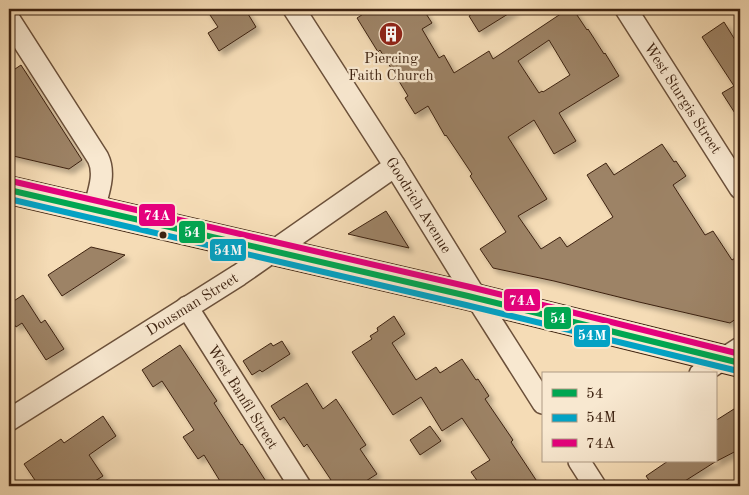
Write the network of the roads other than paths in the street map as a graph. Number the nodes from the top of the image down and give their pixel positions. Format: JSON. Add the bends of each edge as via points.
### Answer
{"nodes":[{"id":1,"x":294,"y":9,"type":"edge"},
{"id":2,"x":626,"y":9,"type":"edge"},
{"id":3,"x":9,"y":19,"type":"edge"},
{"id":4,"x":396,"y":166,"type":"junction"},
{"id":5,"x":740,"y":188,"type":"edge"},
{"id":6,"x":9,"y":190,"type":"edge"},
{"id":7,"x":94,"y":210,"type":"junction"},
{"id":8,"x":273,"y":251,"type":"junction"},
{"id":9,"x":477,"y":298,"type":"junction"},
{"id":10,"x":187,"y":307,"type":"junction"},
{"id":11,"x":734,"y":357,"type":"edge"},
{"id":12,"x":704,"y":372,"type":"edge"},
{"id":13,"x":542,"y":401,"type":"edge"},
{"id":14,"x":9,"y":420,"type":"edge"},
{"id":15,"x":581,"y":462,"type":"edge"},
{"id":16,"x":300,"y":486,"type":"edge"},
{"id":17,"x":595,"y":486,"type":"edge"}],
"edges":[{"from":1,"to":4,"type":"street","name":"Goodrich Avenue"},
{"from":2,"to":5,"type":"street","name":"West Sturgis Street"},
{"from":3,"to":7,"type":"street","via":[[101,164],[102,180]]},
{"from":4,"to":8,"type":"street","name":"Dousman Street"},
{"from":4,"to":9,"type":"street","name":"Goodrich Avenue"},
{"from":6,"to":7,"type":"main road"},
{"from":7,"to":8,"type":"main road"},
{"from":8,"to":9,"type":"main road"},
{"from":8,"to":10,"type":"street","name":"Dousman Street"},
{"from":9,"to":11,"type":"main road"},
{"from":9,"to":13,"type":"street","name":"Goodrich Avenue"},
{"from":10,"to":14,"type":"street","name":"Dousman Street"},
{"from":10,"to":16,"type":"street","name":"West Banfil Street"},
{"from":11,"to":12,"type":"street"},
{"from":15,"to":17,"type":"street"}]}
